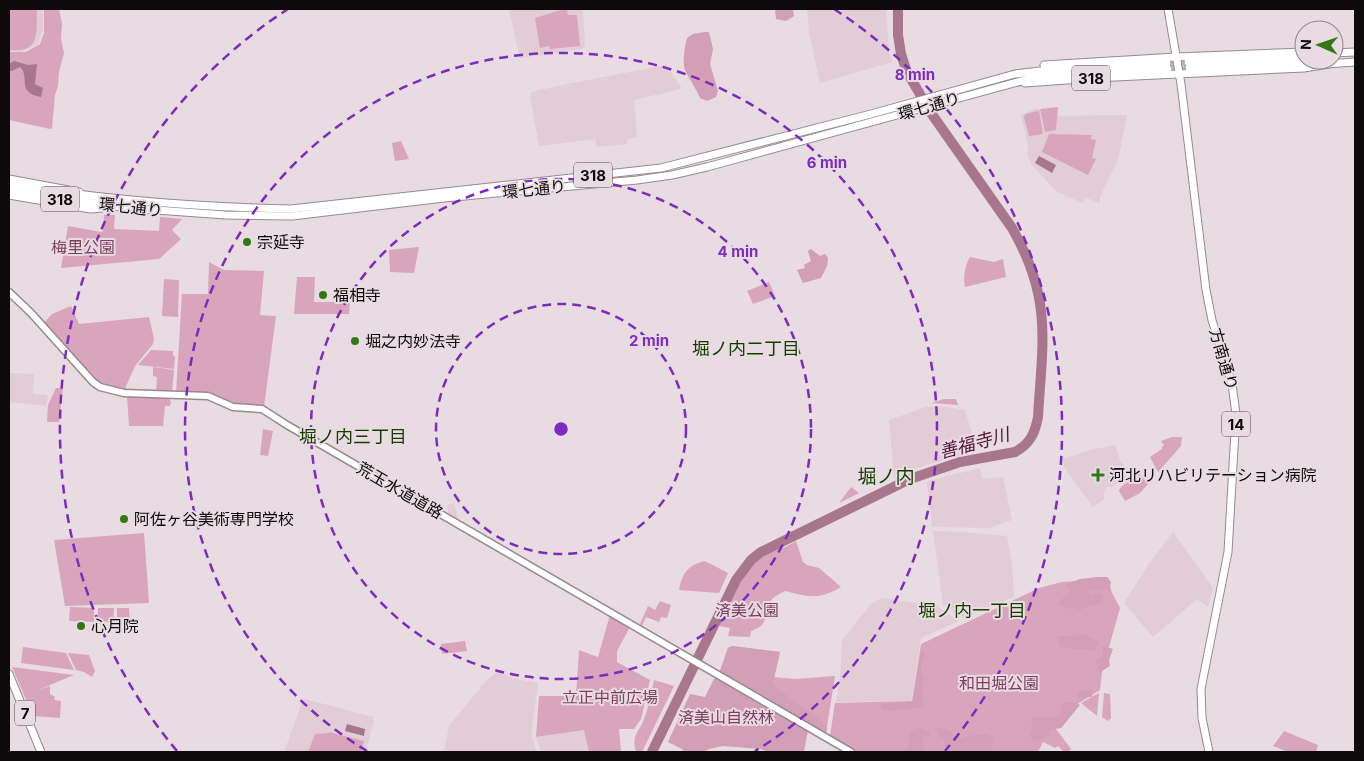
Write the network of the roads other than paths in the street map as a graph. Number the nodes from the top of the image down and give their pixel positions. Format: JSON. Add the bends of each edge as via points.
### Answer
{"nodes":[{"id":1,"x":1168,"y":9,"type":"edge"},
{"id":2,"x":1294,"y":52,"type":"edge"},
{"id":3,"x":1176,"y":57,"type":"junction"},
{"id":4,"x":1294,"y":58,"type":"edge"},
{"id":5,"x":1294,"y":63,"type":"edge"},
{"id":6,"x":1294,"y":68,"type":"edge"},
{"id":7,"x":1015,"y":74,"type":"junction"},
{"id":8,"x":1179,"y":74,"type":"junction"},
{"id":9,"x":1012,"y":83,"type":"junction"},
{"id":10,"x":9,"y":179,"type":"edge"},
{"id":11,"x":9,"y":184,"type":"edge"},
{"id":12,"x":9,"y":190,"type":"edge"},
{"id":13,"x":9,"y":195,"type":"edge"},
{"id":14,"x":114,"y":203,"type":"junction"},
{"id":15,"x":11,"y":294,"type":"edge"},
{"id":16,"x":9,"y":674,"type":"edge"},
{"id":17,"x":41,"y":752,"type":"edge"},
{"id":18,"x":851,"y":752,"type":"edge"},
{"id":19,"x":1209,"y":752,"type":"edge"}],
"edges":[{"from":1,"to":3,"type":"main road","number":"14"},
{"from":2,"to":3,"type":"main road","number":"318"},
{"from":3,"to":7,"type":"main road","number":"318","via":[[1052,64]]},
{"from":3,"to":8,"type":"main road","number":"14"},
{"from":4,"to":5,"type":"main road","number":"318","via":[[1189,65]]},
{"from":6,"to":8,"type":"main road","number":"318"},
{"from":7,"to":9,"type":"main road","name":"環七通り","number":"318","via":[[1053,69],[1167,66],[1053,75]]},
{"from":7,"to":14,"type":"main road","name":"環七通り","number":"318","via":[[652,169],[291,209]]},
{"from":8,"to":9,"type":"main road","number":"318"},
{"from":8,"to":19,"type":"main road","name":"方南通り","number":"14","via":[[1206,290],[1232,384],[1236,414],[1228,552],[1201,689],[1202,718]]},
{"from":9,"to":14,"type":"main road","name":"環七通り","number":"318","via":[[662,177],[297,216],[226,215]]},
{"from":10,"to":14,"type":"main road","via":[[63,188]]},
{"from":11,"to":14,"type":"main road","name":"環七通り","number":"318"},
{"from":12,"to":14,"type":"main road","name":"環七通り","number":"318"},
{"from":13,"to":14,"type":"main road","via":[[91,209]]},
{"from":15,"to":18,"type":"main road","name":"荒玉水道道路","via":[[93,382],[124,392],[208,396],[233,407],[262,409]]},
{"from":16,"to":17,"type":"main road","number":"7"}]}
